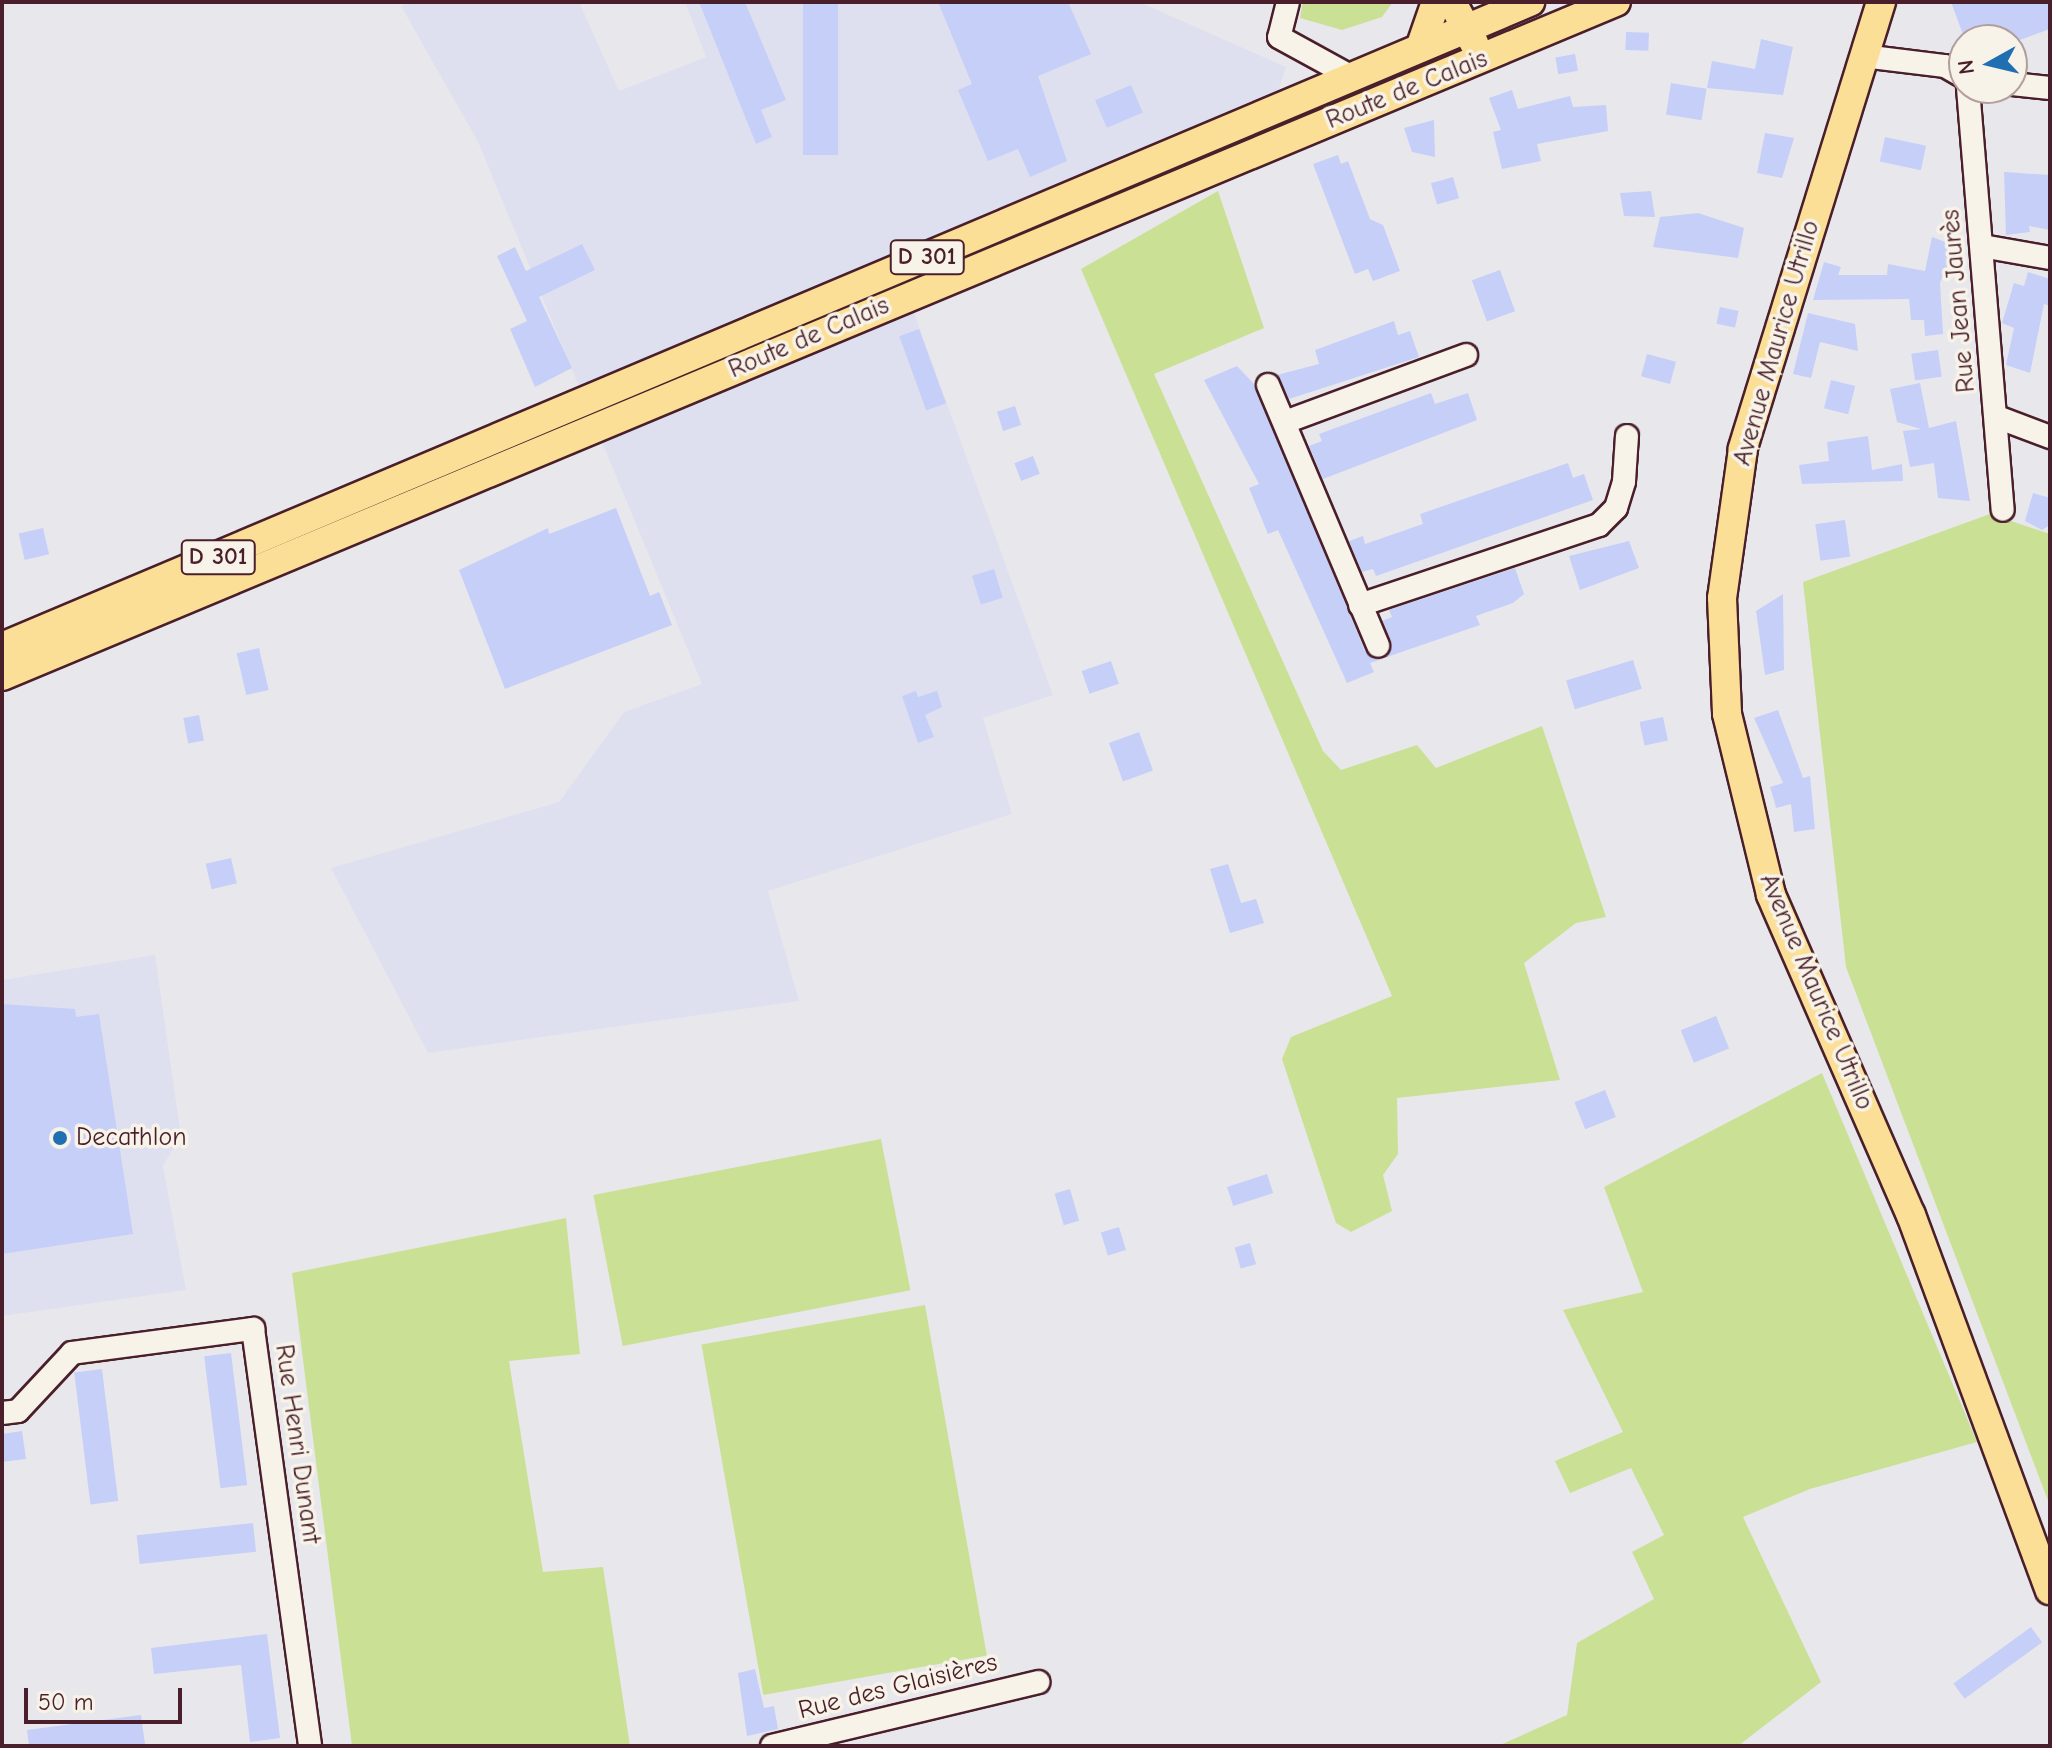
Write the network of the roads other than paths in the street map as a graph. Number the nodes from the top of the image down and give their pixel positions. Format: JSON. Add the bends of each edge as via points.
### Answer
{"nodes":[{"id":1,"x":1288,"y":2,"type":"edge"},
{"id":2,"x":1436,"y":2,"type":"edge"},
{"id":3,"x":1452,"y":2,"type":"edge"},
{"id":4,"x":1530,"y":2,"type":"edge"},
{"id":5,"x":1616,"y":2,"type":"edge"},
{"id":6,"x":1881,"y":3,"type":"edge"},
{"id":7,"x":1470,"y":15,"type":"edge"},
{"id":8,"x":1420,"y":48,"type":"junction"},
{"id":9,"x":1863,"y":56,"type":"junction"},
{"id":10,"x":1481,"y":60,"type":"junction"},
{"id":11,"x":1948,"y":68,"type":"edge"},
{"id":12,"x":1352,"y":77,"type":"junction"},
{"id":13,"x":2028,"y":86,"type":"edge"},
{"id":14,"x":2050,"y":88,"type":"edge"},
{"id":15,"x":1969,"y":104,"type":"edge"},
{"id":16,"x":1982,"y":246,"type":"junction"},
{"id":17,"x":2050,"y":258,"type":"edge"},
{"id":18,"x":1466,"y":355,"type":"dead end"},
{"id":19,"x":1268,"y":385,"type":"dead end"},
{"id":20,"x":1997,"y":417,"type":"junction"},
{"id":21,"x":1285,"y":422,"type":"junction"},
{"id":22,"x":1627,"y":436,"type":"dead end"},
{"id":23,"x":2050,"y":437,"type":"edge"},
{"id":24,"x":2003,"y":510,"type":"dead end"},
{"id":25,"x":1360,"y":605,"type":"junction"},
{"id":26,"x":1378,"y":646,"type":"dead end"},
{"id":27,"x":2,"y":647,"type":"edge"},
{"id":28,"x":2,"y":676,"type":"edge"},
{"id":29,"x":2,"y":1413,"type":"edge"},
{"id":30,"x":2050,"y":1590,"type":"edge"},
{"id":31,"x":1038,"y":1682,"type":"dead end"},
{"id":32,"x":310,"y":1746,"type":"edge"},
{"id":33,"x":772,"y":1746,"type":"edge"}],
"edges":[{"from":1,"to":12,"type":"street","via":[[1279,37]]},
{"from":2,"to":8,"type":"main road"},
{"from":3,"to":7,"type":"main road"},
{"from":4,"to":7,"type":"main road","name":"Route de Calais","number":"D 301"},
{"from":5,"to":10,"type":"main road","name":"Route de Calais","number":"D 301"},
{"from":6,"to":9,"type":"main road","name":"Avenue Maurice Utrillo"},
{"from":7,"to":8,"type":"main road","name":"Route de Calais","number":"D 301"},
{"from":7,"to":10,"type":"main road"},
{"from":8,"to":12,"type":"main road","name":"Route de Calais","number":"D 301"},
{"from":9,"to":11,"type":"street"},
{"from":9,"to":30,"type":"main road","name":"Avenue Maurice Utrillo","via":[[1743,449],[1722,598],[1727,714],[1771,895],[1911,1215]]},
{"from":10,"to":28,"type":"main road","name":"Route de Calais","number":"D 301"},
{"from":12,"to":27,"type":"main road","name":"Route de Calais","number":"D 301"},
{"from":13,"to":14,"type":"street"},
{"from":15,"to":16,"type":"street","name":"Rue Jean Jaurès"},
{"from":16,"to":17,"type":"street"},
{"from":16,"to":20,"type":"street","name":"Rue Jean Jaurès"},
{"from":18,"to":21,"type":"street"},
{"from":19,"to":21,"type":"street"},
{"from":20,"to":23,"type":"street"},
{"from":20,"to":24,"type":"street","name":"Rue Jean Jaurès"},
{"from":21,"to":25,"type":"street"},
{"from":22,"to":25,"type":"street","via":[[1616,508],[1599,525]]},
{"from":25,"to":26,"type":"street"},
{"from":29,"to":32,"type":"street","name":"Rue Henri Dunant","via":[[18,1411],[72,1353],[253,1329]]},
{"from":31,"to":33,"type":"street","name":"Rue des Glaisières"}]}
